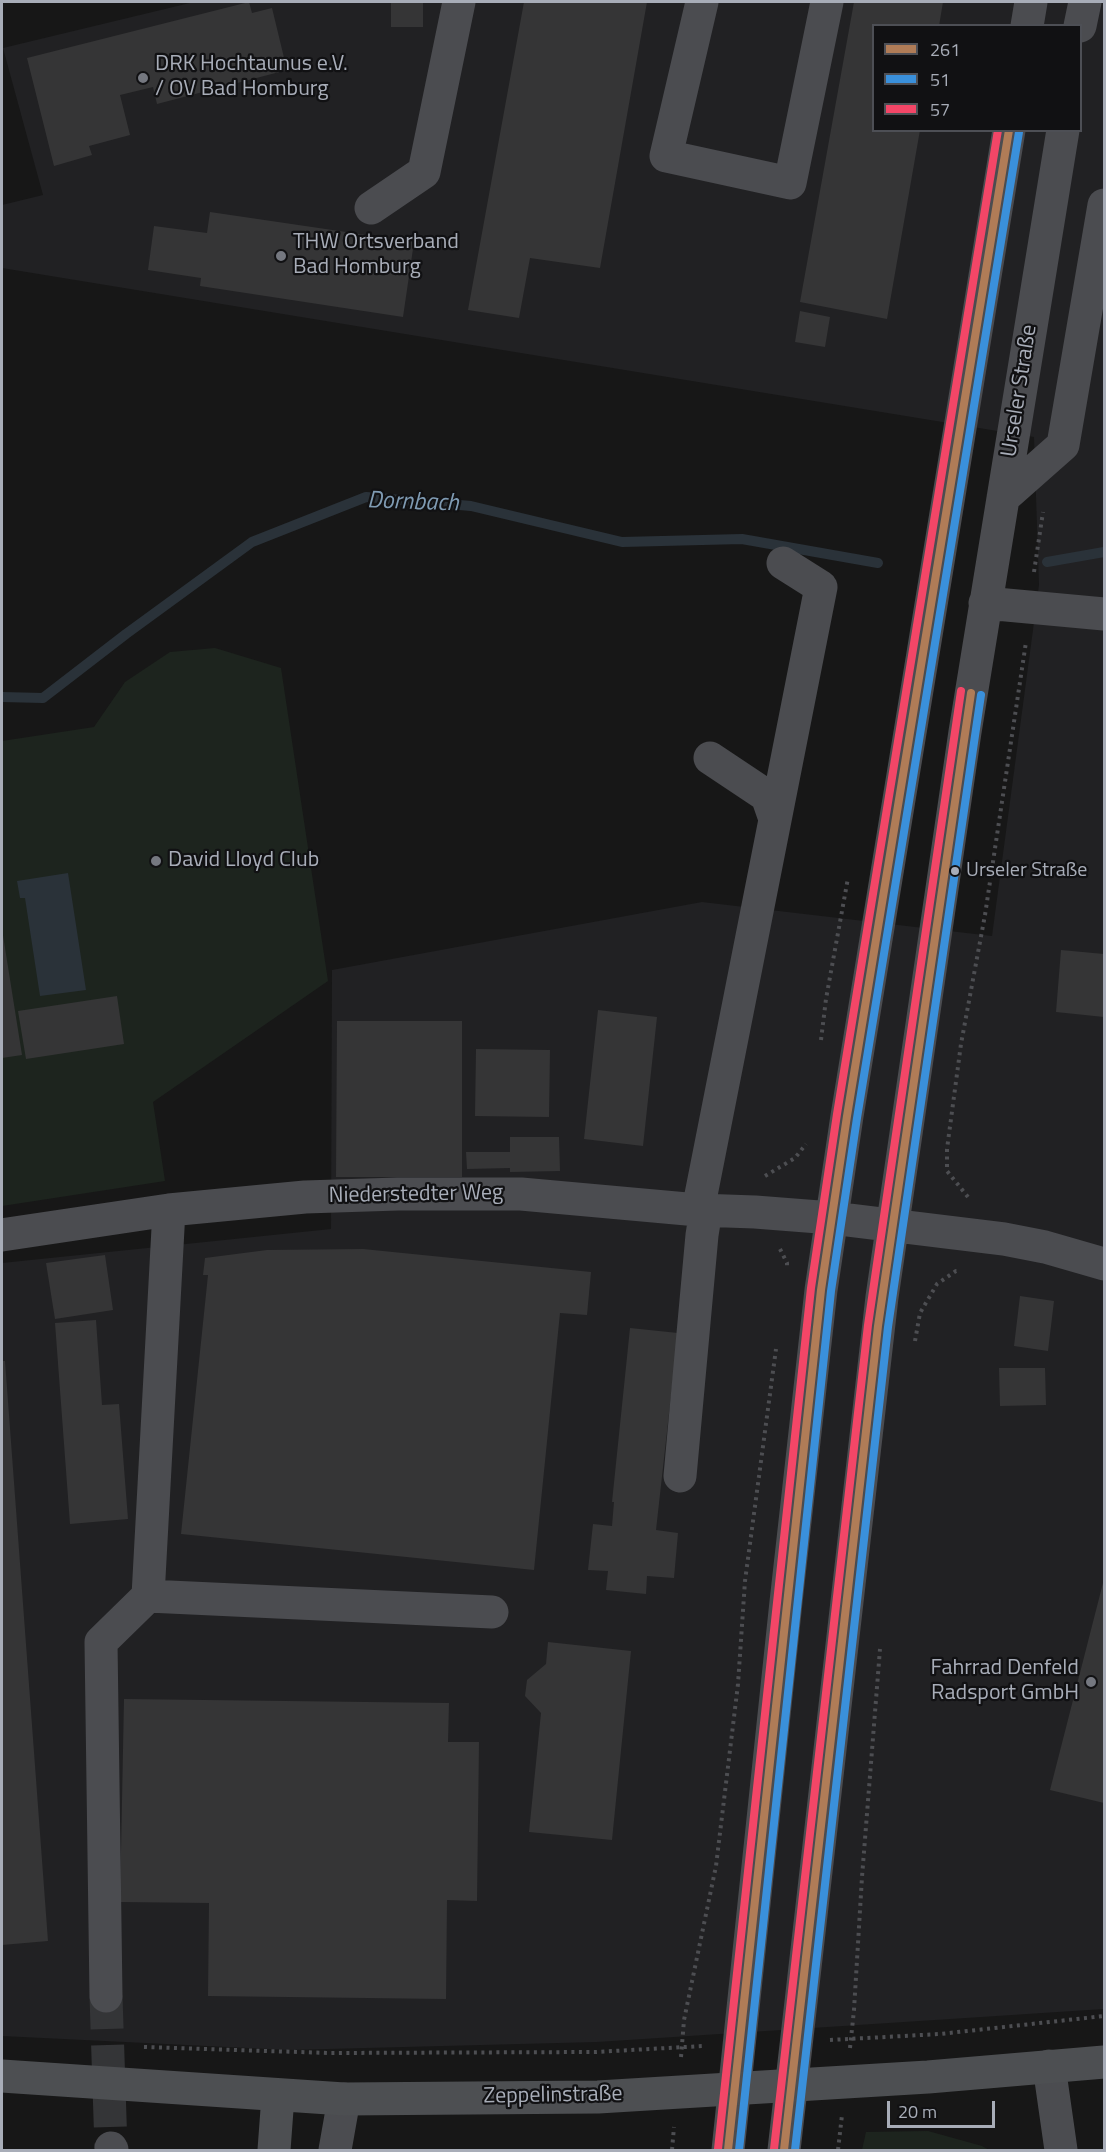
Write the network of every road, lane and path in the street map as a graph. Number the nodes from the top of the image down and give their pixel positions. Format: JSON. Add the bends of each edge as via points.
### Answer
{"nodes":[{"id":1,"x":459,"y":2,"type":"edge"},
{"id":2,"x":702,"y":2,"type":"edge"},
{"id":3,"x":827,"y":2,"type":"edge"},
{"id":4,"x":1031,"y":2,"type":"edge"},
{"id":5,"x":1085,"y":2,"type":"edge"},
{"id":6,"x":1027,"y":24,"type":"edge"},
{"id":7,"x":1080,"y":24,"type":"edge"},
{"id":8,"x":1009,"y":132,"type":"edge"},
{"id":9,"x":1063,"y":132,"type":"edge"},
{"id":10,"x":1104,"y":206,"type":"edge"},
{"id":11,"x":371,"y":208,"type":"dead end"},
{"id":12,"x":1097,"y":293,"type":"edge"},
{"id":13,"x":1003,"y":498,"type":"junction"},
{"id":14,"x":783,"y":563,"type":"dead end"},
{"id":15,"x":986,"y":603,"type":"junction"},
{"id":16,"x":1104,"y":614,"type":"edge"},
{"id":17,"x":710,"y":758,"type":"dead end"},
{"id":18,"x":1000,"y":818,"type":"dead end"},
{"id":19,"x":775,"y":819,"type":"junction"},
{"id":20,"x":974,"y":1200,"type":"dead end"},
{"id":21,"x":169,"y":1210,"type":"junction"},
{"id":22,"x":702,"y":1210,"type":"junction"},
{"id":23,"x":832,"y":1218,"type":"junction"},
{"id":24,"x":892,"y":1226,"type":"junction"},
{"id":25,"x":2,"y":1235,"type":"edge"},
{"id":26,"x":776,"y":1246,"type":"dead end"},
{"id":27,"x":1104,"y":1264,"type":"edge"},
{"id":28,"x":965,"y":1272,"type":"dead end"},
{"id":29,"x":786,"y":1274,"type":"dead end"},
{"id":30,"x":924,"y":1304,"type":"dead end"},
{"id":31,"x":777,"y":1341,"type":"dead end"},
{"id":32,"x":680,"y":1476,"type":"dead end"},
{"id":33,"x":148,"y":1596,"type":"junction"},
{"id":34,"x":492,"y":1612,"type":"dead end"},
{"id":35,"x":880,"y":1644,"type":"dead end"},
{"id":36,"x":106,"y":1996,"type":"tunnel mouth"},
{"id":37,"x":1104,"y":2016,"type":"edge"},
{"id":38,"x":940,"y":2034,"type":"dead end"},
{"id":39,"x":140,"y":2047,"type":"dead end"},
{"id":40,"x":595,"y":2052,"type":"dead end"},
{"id":41,"x":849,"y":2057,"type":"dead end"},
{"id":42,"x":1104,"y":2062,"type":"edge"},
{"id":43,"x":1049,"y":2066,"type":"junction"},
{"id":44,"x":680,"y":2067,"type":"dead end"},
{"id":45,"x":2,"y":2076,"type":"edge"},
{"id":46,"x":278,"y":2096,"type":"junction"},
{"id":47,"x":344,"y":2099,"type":"junction"},
{"id":48,"x":843,"y":2104,"type":"dead end"},
{"id":49,"x":674,"y":2127,"type":"dead end"},
{"id":50,"x":274,"y":2151,"type":"edge"},
{"id":51,"x":335,"y":2151,"type":"edge"},
{"id":52,"x":672,"y":2151,"type":"edge"},
{"id":53,"x":728,"y":2151,"type":"edge"},
{"id":54,"x":784,"y":2151,"type":"edge"},
{"id":55,"x":838,"y":2151,"type":"edge"},
{"id":56,"x":1061,"y":2151,"type":"edge"}],
"edges":[{"from":1,"to":11,"type":"street","via":[[424,172]]},
{"from":2,"to":3,"type":"street","via":[[666,156],[790,183]]},
{"from":4,"to":6,"type":"street"},
{"from":5,"to":7,"type":"street"},
{"from":8,"to":23,"type":"street"},
{"from":9,"to":13,"type":"street","name":"Urseler Straße"},
{"from":10,"to":12,"type":"street"},
{"from":12,"to":13,"type":"street","via":[[1063,445]]},
{"from":13,"to":15,"type":"street","name":"Urseler Straße"},
{"from":14,"to":19,"type":"street","via":[[821,586]]},
{"from":15,"to":16,"type":"street"},
{"from":15,"to":24,"type":"street","name":"Urseler Straße"},
{"from":17,"to":19,"type":"street","via":[[767,796]]},
{"from":18,"to":20,"type":"path","via":[[947,1149],[947,1171],[965,1195]]},
{"from":19,"to":22,"type":"street"},
{"from":21,"to":22,"type":"street","name":"Niederstedter Weg","via":[[305,1197],[421,1194],[521,1194]]},
{"from":21,"to":25,"type":"street","name":"Niederstedter Weg"},
{"from":21,"to":33,"type":"street"},
{"from":22,"to":23,"type":"street","name":"Niederstedter Weg"},
{"from":22,"to":32,"type":"street"},
{"from":23,"to":24,"type":"street","name":"Niederstedter Weg"},
{"from":23,"to":53,"type":"street","via":[[791,1557]]},
{"from":24,"to":27,"type":"street","name":"Niederstedter Weg","via":[[1004,1239]]},
{"from":24,"to":54,"type":"street","name":"Urseler Straße"},
{"from":26,"to":29,"type":"path","via":[[787,1263]]},
{"from":28,"to":30,"type":"path","via":[[956,1272],[937,1284]]},
{"from":31,"to":44,"type":"path","via":[[745,1581],[738,1684],[716,1866],[684,2020]]},
{"from":33,"to":34,"type":"street"},
{"from":33,"to":36,"type":"street","via":[[101,1642]]},
{"from":35,"to":41,"type":"path"},
{"from":37,"to":38,"type":"path"},
{"from":39,"to":40,"type":"path","via":[[329,2053]]},
{"from":42,"to":43,"type":"main road","name":"Zeppelinstraße"},
{"from":43,"to":47,"type":"main road","name":"Zeppelinstraße","via":[[598,2097]]},
{"from":43,"to":56,"type":"street"},
{"from":45,"to":46,"type":"main road","name":"Zeppelinstraße"},
{"from":46,"to":47,"type":"main road","name":"Zeppelinstraße"},
{"from":46,"to":50,"type":"main road"},
{"from":47,"to":51,"type":"street"},
{"from":48,"to":55,"type":"path"},
{"from":49,"to":52,"type":"path"}]}
